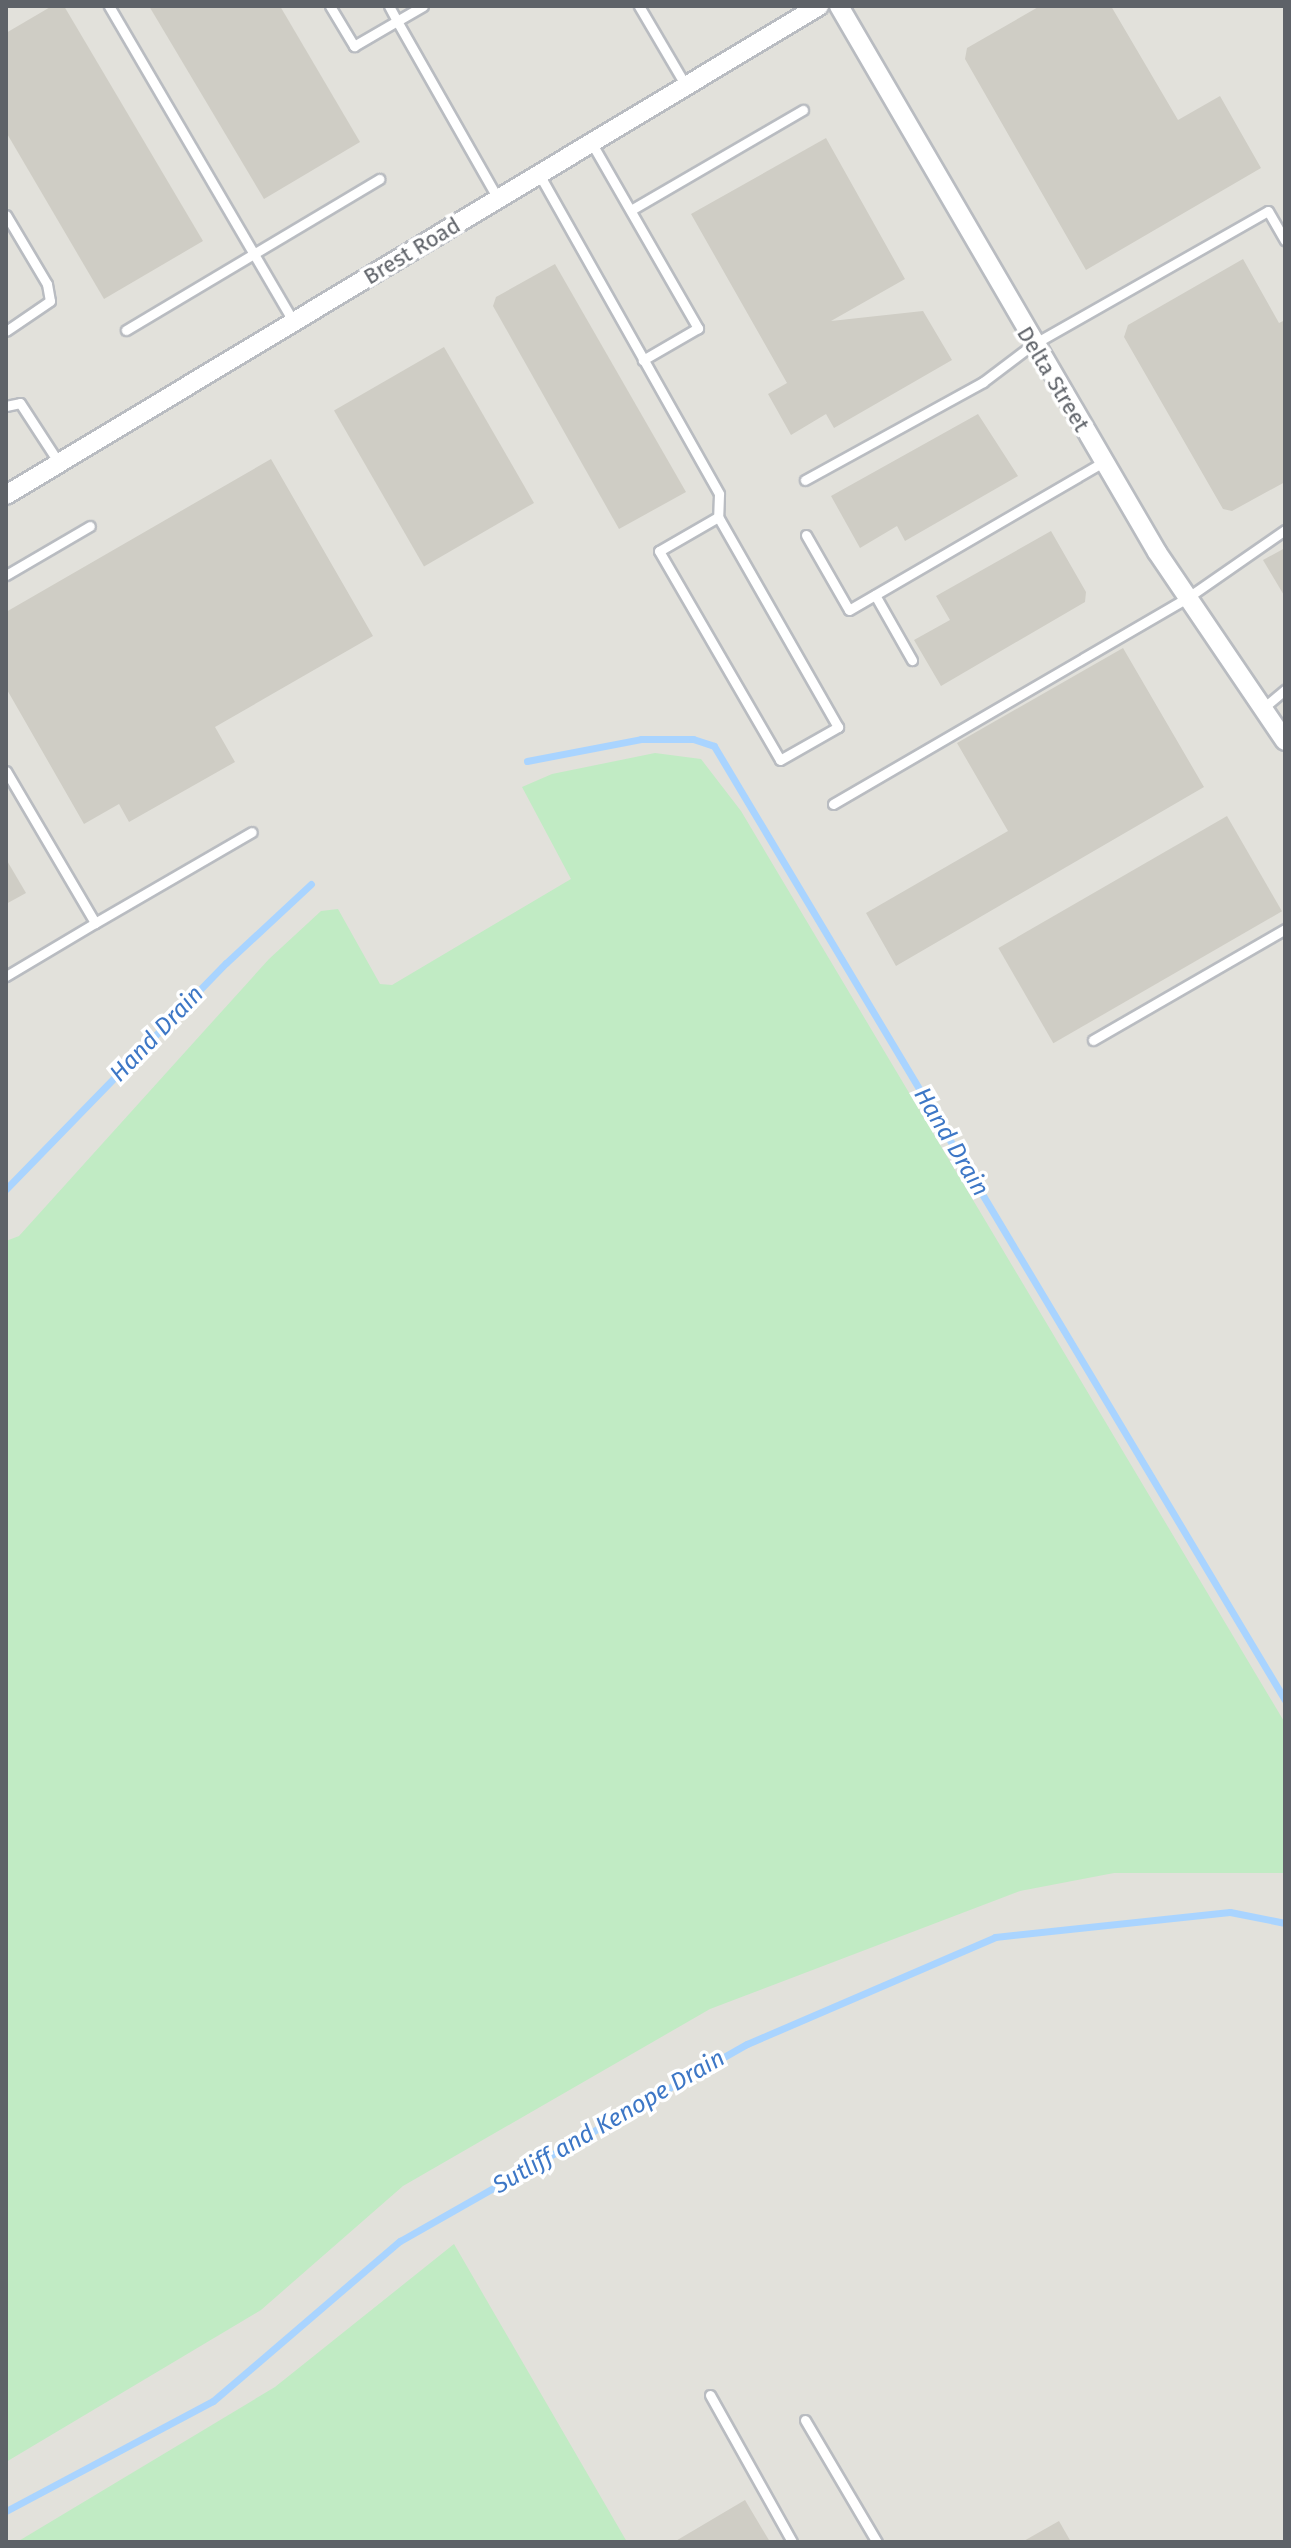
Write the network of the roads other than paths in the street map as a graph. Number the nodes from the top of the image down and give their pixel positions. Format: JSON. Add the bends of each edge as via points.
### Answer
{"nodes":[{"id":1,"x":109,"y":6,"type":"edge"},
{"id":2,"x":330,"y":6,"type":"edge"},
{"id":3,"x":389,"y":6,"type":"edge"},
{"id":4,"x":423,"y":6,"type":"edge"},
{"id":5,"x":639,"y":6,"type":"edge"},
{"id":6,"x":819,"y":6,"type":"edge"},
{"id":7,"x":839,"y":6,"type":"edge"},
{"id":8,"x":397,"y":21,"type":"junction"},
{"id":9,"x":686,"y":86,"type":"junction"},
{"id":10,"x":803,"y":110,"type":"dead end"},
{"id":11,"x":591,"y":142,"type":"junction"},
{"id":12,"x":539,"y":174,"type":"junction"},
{"id":13,"x":379,"y":179,"type":"dead end"},
{"id":14,"x":498,"y":199,"type":"junction"},
{"id":15,"x":631,"y":210,"type":"junction"},
{"id":16,"x":6,"y":215,"type":"edge"},
{"id":17,"x":1285,"y":241,"type":"edge"},
{"id":18,"x":254,"y":254,"type":"junction"},
{"id":19,"x":6,"y":314,"type":"edge"},
{"id":20,"x":294,"y":322,"type":"junction"},
{"id":21,"x":10,"y":328,"type":"edge"},
{"id":22,"x":126,"y":330,"type":"dead end"},
{"id":23,"x":1032,"y":345,"type":"junction"},
{"id":24,"x":643,"y":360,"type":"junction"},
{"id":25,"x":6,"y":406,"type":"edge"},
{"id":26,"x":1103,"y":462,"type":"junction"},
{"id":27,"x":59,"y":463,"type":"junction"},
{"id":28,"x":805,"y":480,"type":"dead end"},
{"id":29,"x":6,"y":495,"type":"edge"},
{"id":30,"x":718,"y":517,"type":"junction"},
{"id":31,"x":90,"y":526,"type":"dead end"},
{"id":32,"x":1285,"y":530,"type":"edge"},
{"id":33,"x":806,"y":535,"type":"dead end"},
{"id":34,"x":6,"y":575,"type":"edge"},
{"id":35,"x":875,"y":595,"type":"junction"},
{"id":36,"x":1187,"y":598,"type":"junction"},
{"id":37,"x":912,"y":660,"type":"dead end"},
{"id":38,"x":1285,"y":690,"type":"edge"},
{"id":39,"x":1262,"y":709,"type":"junction"},
{"id":40,"x":1285,"y":741,"type":"edge"},
{"id":41,"x":6,"y":771,"type":"edge"},
{"id":42,"x":833,"y":804,"type":"dead end"},
{"id":43,"x":252,"y":832,"type":"dead end"},
{"id":44,"x":95,"y":923,"type":"junction"},
{"id":45,"x":1285,"y":929,"type":"edge"},
{"id":46,"x":6,"y":976,"type":"edge"},
{"id":47,"x":1093,"y":1040,"type":"dead end"},
{"id":48,"x":710,"y":2395,"type":"dead end"},
{"id":49,"x":805,"y":2420,"type":"dead end"},
{"id":50,"x":792,"y":2542,"type":"edge"},
{"id":51,"x":877,"y":2542,"type":"edge"}],
"edges":[{"from":1,"to":18,"type":"lane"},
{"from":2,"to":8,"type":"lane","via":[[354,46]]},
{"from":3,"to":8,"type":"lane"},
{"from":4,"to":8,"type":"lane"},
{"from":5,"to":9,"type":"lane"},
{"from":6,"to":9,"type":"street","name":"Brest Road"},
{"from":7,"to":23,"type":"street","name":"Delta Street"},
{"from":8,"to":14,"type":"lane"},
{"from":9,"to":11,"type":"street","name":"Brest Road"},
{"from":10,"to":15,"type":"lane"},
{"from":11,"to":12,"type":"street","name":"Brest Road"},
{"from":11,"to":15,"type":"lane"},
{"from":12,"to":14,"type":"street","name":"Brest Road"},
{"from":12,"to":24,"type":"lane"},
{"from":13,"to":18,"type":"lane"},
{"from":14,"to":20,"type":"street","name":"Brest Road"},
{"from":15,"to":24,"type":"lane","via":[[698,328]]},
{"from":16,"to":21,"type":"lane","via":[[47,284],[50,301]]},
{"from":17,"to":23,"type":"lane","via":[[1268,211]]},
{"from":18,"to":20,"type":"lane"},
{"from":18,"to":22,"type":"lane"},
{"from":19,"to":21,"type":"lane"},
{"from":20,"to":27,"type":"street","name":"Brest Road"},
{"from":23,"to":26,"type":"street","name":"Delta Street"},
{"from":23,"to":28,"type":"lane","via":[[983,382]]},
{"from":24,"to":30,"type":"lane","via":[[719,494]]},
{"from":25,"to":27,"type":"lane","via":[[20,403]]},
{"from":26,"to":35,"type":"lane"},
{"from":26,"to":36,"type":"street","name":"Delta Street"},
{"from":27,"to":29,"type":"street","name":"Brest Road"},
{"from":30,"to":30,"type":"lane","via":[[659,551],[780,760],[838,727]]},
{"from":31,"to":34,"type":"lane"},
{"from":32,"to":36,"type":"lane"},
{"from":33,"to":35,"type":"lane","via":[[849,610]]},
{"from":35,"to":37,"type":"lane"},
{"from":36,"to":39,"type":"street","name":"Delta Street"},
{"from":36,"to":42,"type":"lane"},
{"from":38,"to":39,"type":"lane"},
{"from":39,"to":40,"type":"street","name":"Delta Street"},
{"from":41,"to":44,"type":"lane"},
{"from":43,"to":44,"type":"lane"},
{"from":44,"to":46,"type":"lane"},
{"from":45,"to":47,"type":"lane"},
{"from":48,"to":50,"type":"lane"},
{"from":49,"to":51,"type":"lane"}]}
